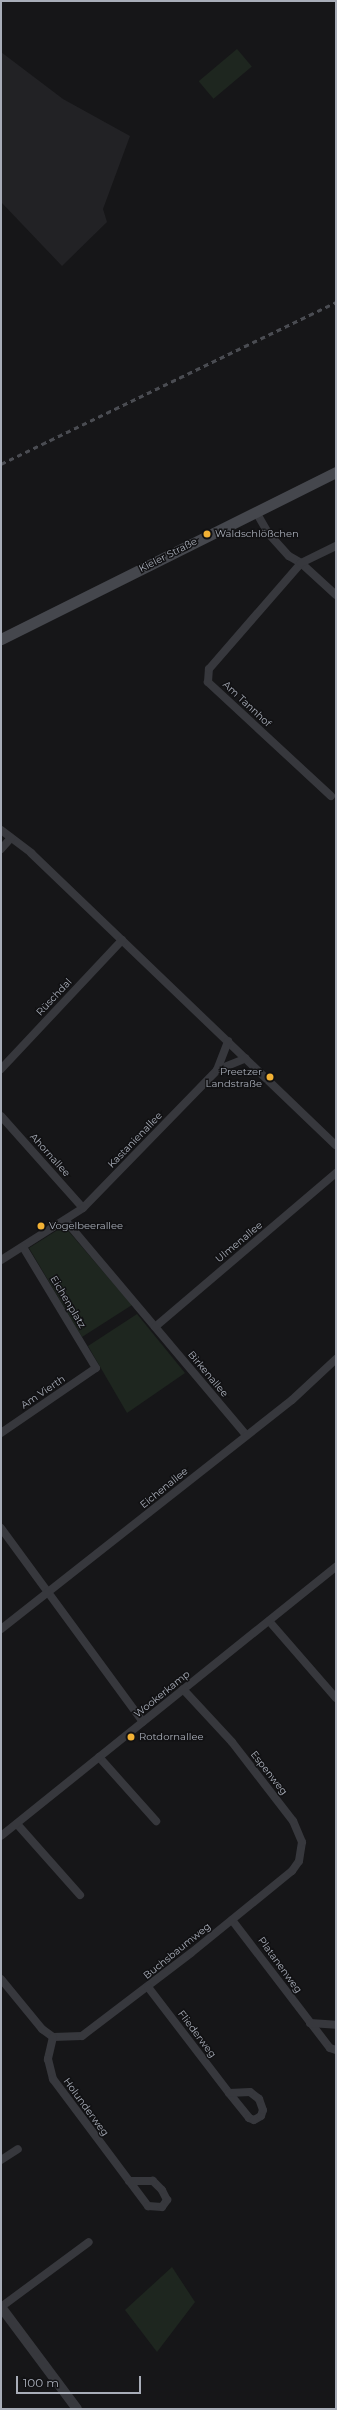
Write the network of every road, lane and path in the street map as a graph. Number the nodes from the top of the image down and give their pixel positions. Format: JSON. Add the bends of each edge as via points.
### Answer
{"nodes":[{"id":1,"x":336,"y":472,"type":"edge"},
{"id":2,"x":256,"y":512,"type":"junction"},
{"id":3,"x":336,"y":546,"type":"edge"},
{"id":4,"x":301,"y":563,"type":"junction"},
{"id":5,"x":336,"y":595,"type":"edge"},
{"id":6,"x":1,"y":639,"type":"edge"},
{"id":7,"x":331,"y":796,"type":"dead end"},
{"id":8,"x":1,"y":830,"type":"edge"},
{"id":9,"x":11,"y":838,"type":"junction"},
{"id":10,"x":1,"y":849,"type":"edge"},
{"id":11,"x":122,"y":940,"type":"junction"},
{"id":12,"x":228,"y":1041,"type":"junction"},
{"id":13,"x":246,"y":1058,"type":"junction"},
{"id":14,"x":1,"y":1069,"type":"edge"},
{"id":15,"x":216,"y":1070,"type":"junction"},
{"id":16,"x":1,"y":1116,"type":"edge"},
{"id":17,"x":336,"y":1145,"type":"edge"},
{"id":18,"x":336,"y":1173,"type":"edge"},
{"id":19,"x":83,"y":1208,"type":"junction"},
{"id":20,"x":65,"y":1220,"type":"junction"},
{"id":21,"x":23,"y":1247,"type":"junction"},
{"id":22,"x":1,"y":1260,"type":"edge"},
{"id":23,"x":156,"y":1327,"type":"junction"},
{"id":24,"x":336,"y":1359,"type":"edge"},
{"id":25,"x":96,"y":1368,"type":"joint"},
{"id":26,"x":1,"y":1433,"type":"edge"},
{"id":27,"x":246,"y":1435,"type":"junction"},
{"id":28,"x":1,"y":1528,"type":"edge"},
{"id":29,"x":336,"y":1567,"type":"edge"},
{"id":30,"x":48,"y":1594,"type":"junction"},
{"id":31,"x":269,"y":1621,"type":"junction"},
{"id":32,"x":1,"y":1629,"type":"edge"},
{"id":33,"x":183,"y":1689,"type":"junction"},
{"id":34,"x":336,"y":1698,"type":"edge"},
{"id":35,"x":143,"y":1722,"type":"junction"},
{"id":36,"x":99,"y":1757,"type":"junction"},
{"id":37,"x":156,"y":1821,"type":"dead end"},
{"id":38,"x":17,"y":1824,"type":"junction"},
{"id":39,"x":1,"y":1836,"type":"edge"},
{"id":40,"x":283,"y":1879,"type":"joint"},
{"id":41,"x":80,"y":1895,"type":"dead end"},
{"id":42,"x":232,"y":1920,"type":"junction"},
{"id":43,"x":1,"y":1979,"type":"edge"},
{"id":44,"x":148,"y":1987,"type":"junction"},
{"id":45,"x":310,"y":2023,"type":"junction"},
{"id":46,"x":336,"y":2025,"type":"edge"},
{"id":47,"x":53,"y":2037,"type":"junction"},
{"id":48,"x":336,"y":2050,"type":"edge"},
{"id":49,"x":229,"y":2093,"type":"dead end"},
{"id":50,"x":18,"y":2148,"type":"dead end"},
{"id":51,"x":1,"y":2160,"type":"edge"},
{"id":52,"x":129,"y":2181,"type":"junction"},
{"id":53,"x":89,"y":2242,"type":"dead end"},
{"id":54,"x":1,"y":2307,"type":"edge"},
{"id":55,"x":77,"y":2409,"type":"edge"}],
"edges":[{"from":1,"to":2,"type":"main road","name":"Kieler Straße"},
{"from":2,"to":4,"type":"street","via":[[268,533],[289,556]]},
{"from":2,"to":6,"type":"main road","name":"Kieler Straße"},
{"from":3,"to":4,"type":"street"},
{"from":4,"to":5,"type":"street"},
{"from":4,"to":7,"type":"street","name":"Am Tannhof","via":[[209,669],[208,682]]},
{"from":8,"to":9,"type":"street"},
{"from":9,"to":10,"type":"street"},
{"from":9,"to":11,"type":"street","via":[[31,853]]},
{"from":11,"to":12,"type":"street"},
{"from":11,"to":14,"type":"street","name":"Rüschdal"},
{"from":12,"to":13,"type":"street"},
{"from":12,"to":15,"type":"street","name":"Kastanienallee"},
{"from":13,"to":15,"type":"street","name":"Kastanienallee"},
{"from":13,"to":17,"type":"street"},
{"from":15,"to":19,"type":"street","name":"Kastanienallee"},
{"from":16,"to":19,"type":"street","name":"Ahornallee"},
{"from":18,"to":23,"type":"street","name":"Ulmenallee"},
{"from":19,"to":20,"type":"street","name":"Kastanienallee"},
{"from":20,"to":21,"type":"street"},
{"from":20,"to":23,"type":"street"},
{"from":21,"to":22,"type":"street"},
{"from":21,"to":25,"type":"street","name":"Eichenplatz"},
{"from":23,"to":27,"type":"street","name":"Birkenallee"},
{"from":24,"to":27,"type":"street","name":"Eichenallee","via":[[292,1400]]},
{"from":25,"to":26,"type":"street","name":"Am Vierth"},
{"from":27,"to":30,"type":"street","name":"Eichenallee"},
{"from":28,"to":30,"type":"street"},
{"from":29,"to":31,"type":"street","name":"Wookerkamp"},
{"from":30,"to":32,"type":"street","name":"Eichenallee"},
{"from":30,"to":35,"type":"street"},
{"from":31,"to":33,"type":"street","name":"Wookerkamp"},
{"from":31,"to":34,"type":"street"},
{"from":33,"to":35,"type":"street","name":"Wookerkamp"},
{"from":33,"to":40,"type":"street","name":"Espenweg","via":[[232,1742],[300,1832],[302,1842],[299,1861]]},
{"from":35,"to":36,"type":"street","name":"Wookerkamp"},
{"from":36,"to":37,"type":"street"},
{"from":36,"to":38,"type":"street","name":"Wookerkamp"},
{"from":38,"to":39,"type":"street","name":"Wookerkamp"},
{"from":38,"to":41,"type":"street"},
{"from":40,"to":42,"type":"street","name":"Buchsbaumweg"},
{"from":42,"to":44,"type":"street","name":"Buchsbaumweg"},
{"from":42,"to":45,"type":"street","name":"Platanenweg"},
{"from":43,"to":47,"type":"street","via":[[42,2029]]},
{"from":44,"to":47,"type":"street","name":"Buchsbaumweg","via":[[82,2036]]},
{"from":44,"to":49,"type":"street","name":"Fliederweg"},
{"from":45,"to":46,"type":"street"},
{"from":45,"to":48,"type":"street","name":"Platanenweg","via":[[330,2048]]},
{"from":47,"to":52,"type":"street","name":"Holunderweg","via":[[48,2059],[53,2079]]},
{"from":50,"to":51,"type":"street"},
{"from":52,"to":52,"type":"street","name":"Holunderweg","via":[[148,2206],[162,2207],[166,2200],[162,2190],[153,2181]]},
{"from":53,"to":54,"type":"street"},
{"from":54,"to":55,"type":"street"}]}
